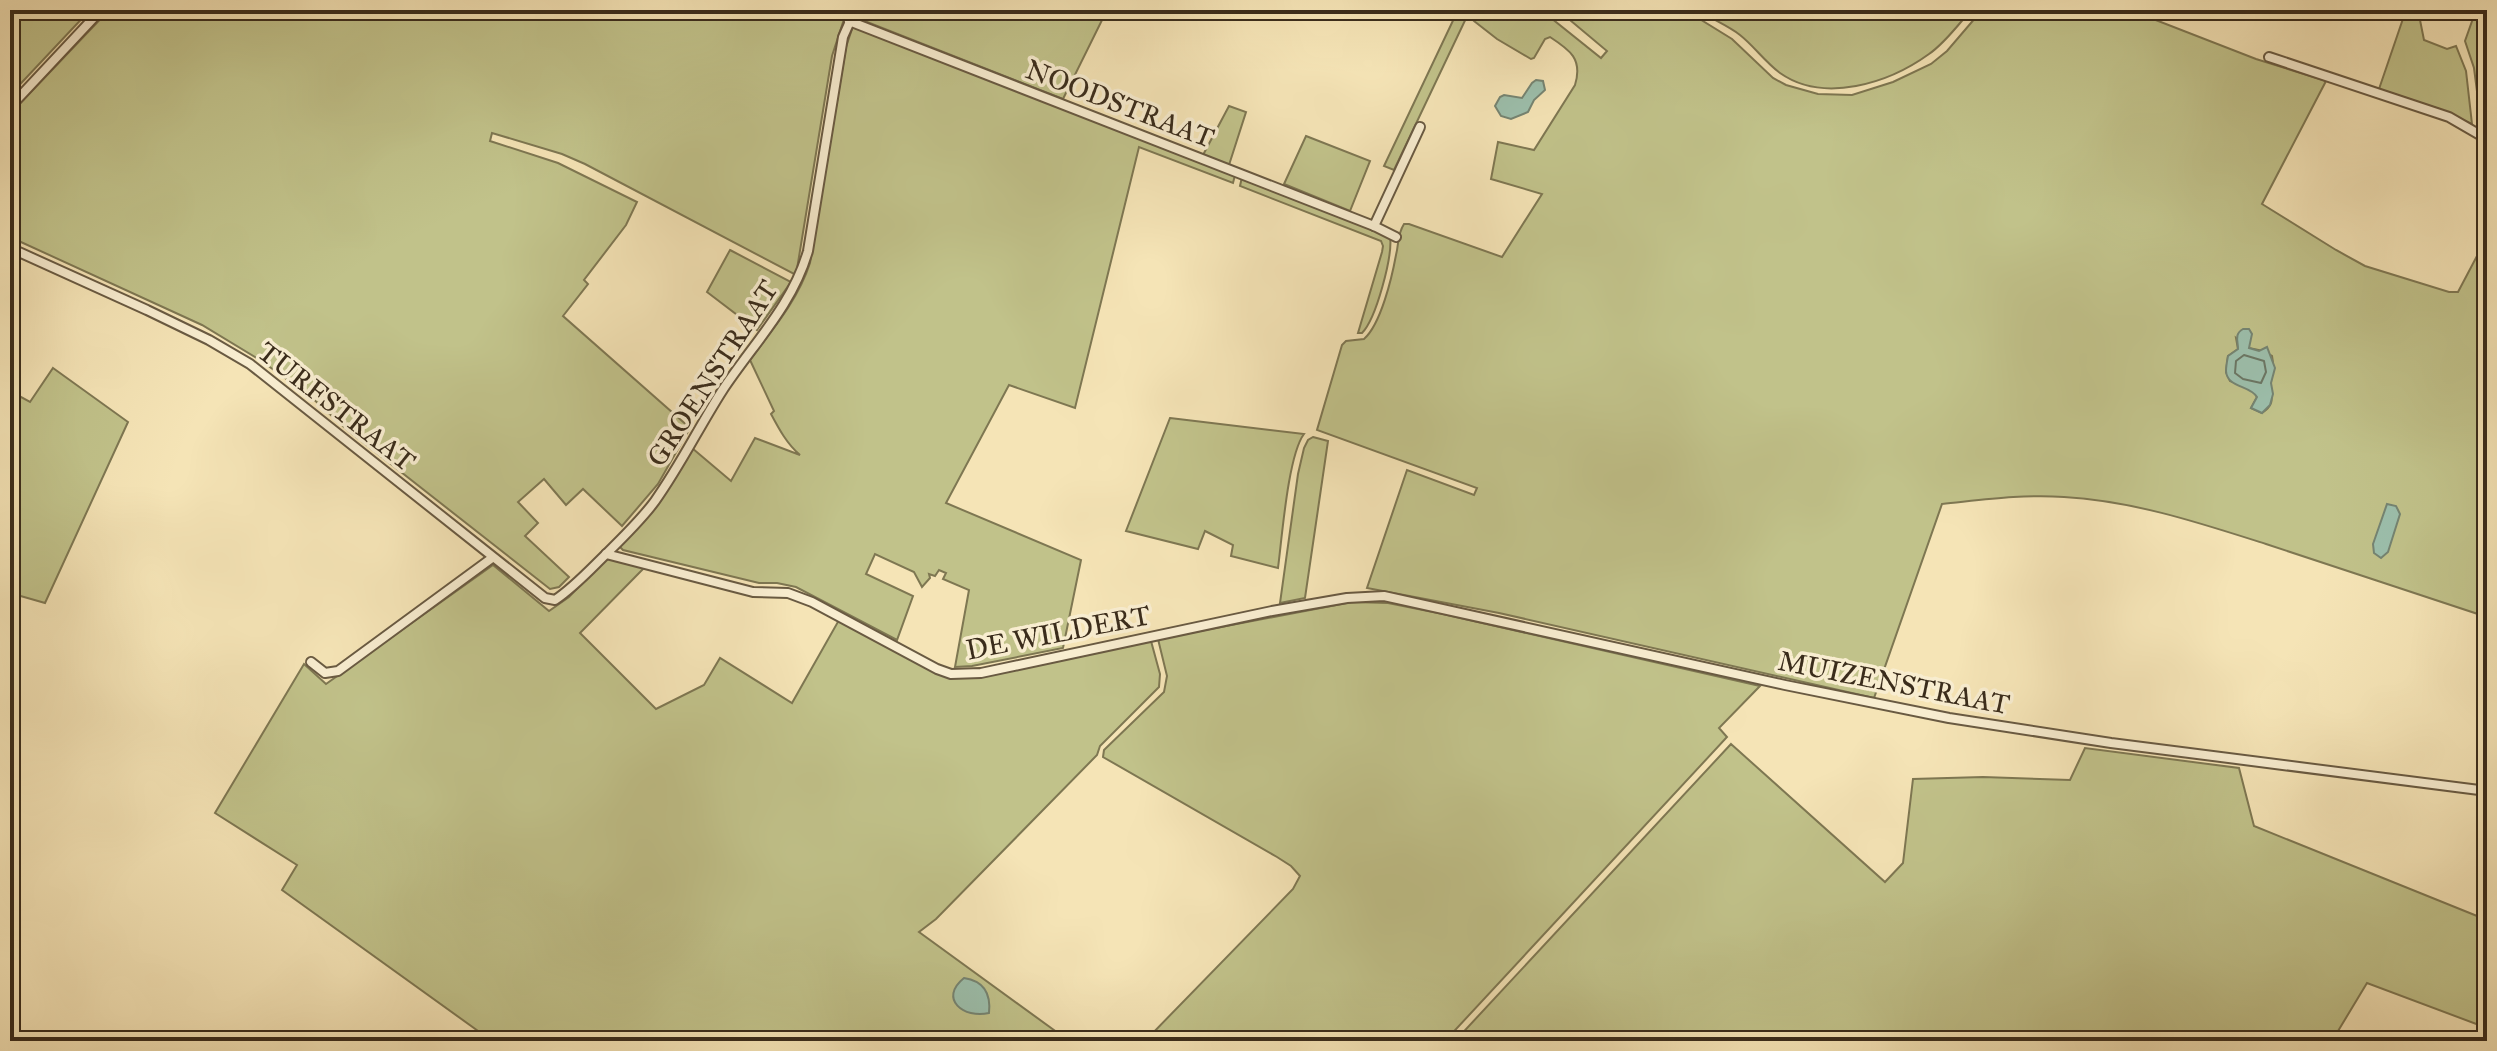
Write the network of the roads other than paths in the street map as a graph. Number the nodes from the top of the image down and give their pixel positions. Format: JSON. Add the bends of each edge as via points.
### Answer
{"nodes":[{"id":1,"x":101,"y":10,"type":"edge"},
{"id":2,"x":855,"y":10,"type":"edge"},
{"id":3,"x":849,"y":21,"type":"junction"},
{"id":4,"x":2269,"y":57,"type":"dead end"},
{"id":5,"x":10,"y":107,"type":"edge"},
{"id":6,"x":1420,"y":127,"type":"dead end"},
{"id":7,"x":2487,"y":139,"type":"edge"},
{"id":8,"x":1374,"y":226,"type":"junction"},
{"id":9,"x":1396,"y":237,"type":"dead end"},
{"id":10,"x":10,"y":248,"type":"edge"},
{"id":11,"x":606,"y":554,"type":"junction"},
{"id":12,"x":492,"y":558,"type":"junction"},
{"id":13,"x":1299,"y":607,"type":"joint"},
{"id":14,"x":311,"y":662,"type":"dead end"},
{"id":15,"x":2487,"y":791,"type":"edge"}],
"edges":[{"from":1,"to":5,"type":"street"},
{"from":2,"to":3,"type":"street","name":"GROENSTRAAT"},
{"from":3,"to":8,"type":"street","name":"NOODSTRAAT"},
{"from":3,"to":11,"type":"street","name":"GROENSTRAAT","via":[[801,275],[654,503]]},
{"from":4,"to":7,"type":"street","via":[[2449,117]]},
{"from":6,"to":8,"type":"street"},
{"from":8,"to":9,"type":"street","name":"NOODSTRAAT"},
{"from":10,"to":12,"type":"street","name":"TURFSTRAAT","via":[[250,364]]},
{"from":11,"to":12,"type":"street","name":"TURFSTRAAT","via":[[555,600]]},
{"from":11,"to":13,"type":"street","name":"DE WILDERT","via":[[753,592],[788,593],[951,674],[981,673]]},
{"from":12,"to":14,"type":"street","via":[[338,671],[325,673]]},
{"from":13,"to":15,"type":"street","name":"MUIZENSTRAAT","via":[[1384,596],[1949,718]]}]}
